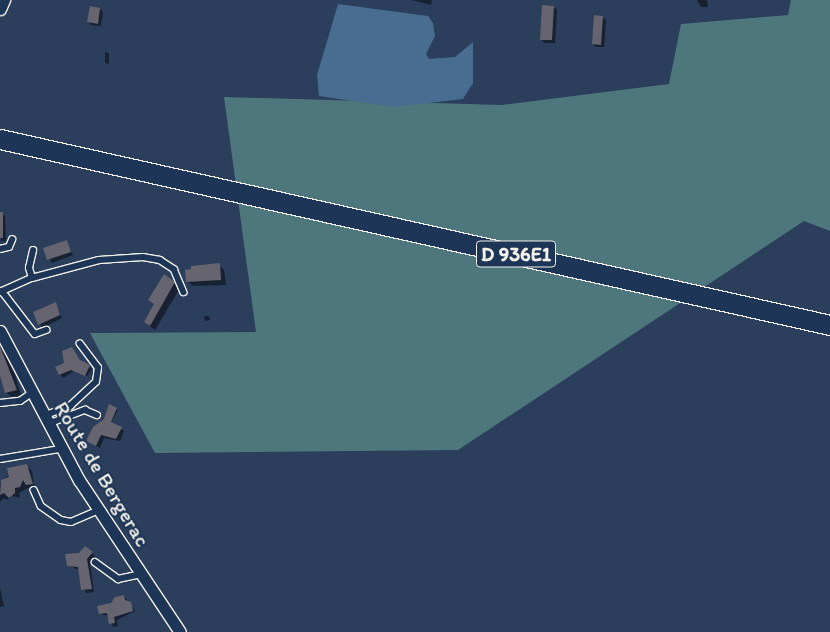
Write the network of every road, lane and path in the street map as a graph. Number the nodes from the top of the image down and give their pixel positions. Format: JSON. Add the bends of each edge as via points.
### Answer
{"nodes":[{"id":1,"x":4,"y":0,"type":"edge"},
{"id":2,"x":0,"y":9,"type":"edge"},
{"id":3,"x":0,"y":139,"type":"edge"},
{"id":4,"x":0,"y":148,"type":"edge"},
{"id":5,"x":62,"y":154,"type":"junction"},
{"id":6,"x":12,"y":240,"type":"dead end"},
{"id":7,"x":0,"y":249,"type":"edge"},
{"id":8,"x":34,"y":250,"type":"dead end"},
{"id":9,"x":32,"y":278,"type":"junction"},
{"id":10,"x":1,"y":292,"type":"edge"},
{"id":11,"x":184,"y":292,"type":"dead end"},
{"id":12,"x":830,"y":325,"type":"edge"},
{"id":13,"x":46,"y":330,"type":"dead end"},
{"id":14,"x":0,"y":331,"type":"edge"},
{"id":15,"x":80,"y":344,"type":"dead end"},
{"id":16,"x":32,"y":393,"type":"junction"},
{"id":17,"x":0,"y":403,"type":"edge"},
{"id":18,"x":97,"y":416,"type":"dead end"},
{"id":19,"x":45,"y":420,"type":"junction"},
{"id":20,"x":60,"y":449,"type":"junction"},
{"id":21,"x":0,"y":459,"type":"edge"},
{"id":22,"x":34,"y":490,"type":"dead end"},
{"id":23,"x":99,"y":510,"type":"junction"},
{"id":24,"x":95,"y":562,"type":"dead end"},
{"id":25,"x":142,"y":574,"type":"junction"},
{"id":26,"x":180,"y":632,"type":"edge"}],
"edges":[{"from":1,"to":2,"type":"street"},
{"from":3,"to":5,"type":"main road","number":"D 936E1"},
{"from":4,"to":5,"type":"main road","number":"D 936E1","via":[[36,154]]},
{"from":5,"to":12,"type":"main road","number":"D 936E1"},
{"from":6,"to":7,"type":"lane","via":[[9,248]]},
{"from":8,"to":9,"type":"lane","via":[[29,268]]},
{"from":9,"to":10,"type":"lane"},
{"from":9,"to":11,"type":"lane","via":[[99,260],[143,257],[160,260],[174,268]]},
{"from":10,"to":13,"type":"lane","via":[[35,334]]},
{"from":14,"to":16,"type":"street","name":"Route de Bergerac"},
{"from":15,"to":19,"type":"lane","via":[[98,368],[96,382],[70,406]]},
{"from":16,"to":17,"type":"lane","via":[[20,401]]},
{"from":16,"to":19,"type":"street","name":"Route de Bergerac"},
{"from":18,"to":19,"type":"lane","via":[[85,410]]},
{"from":19,"to":20,"type":"street","name":"Route de Bergerac"},
{"from":20,"to":21,"type":"lane"},
{"from":20,"to":23,"type":"street","name":"Route de Bergerac"},
{"from":22,"to":23,"type":"lane","via":[[41,506],[61,520],[71,522]]},
{"from":23,"to":25,"type":"street","name":"Route de Bergerac"},
{"from":24,"to":25,"type":"lane","via":[[118,579]]},
{"from":25,"to":26,"type":"street","name":"Route de Bergerac"}]}
